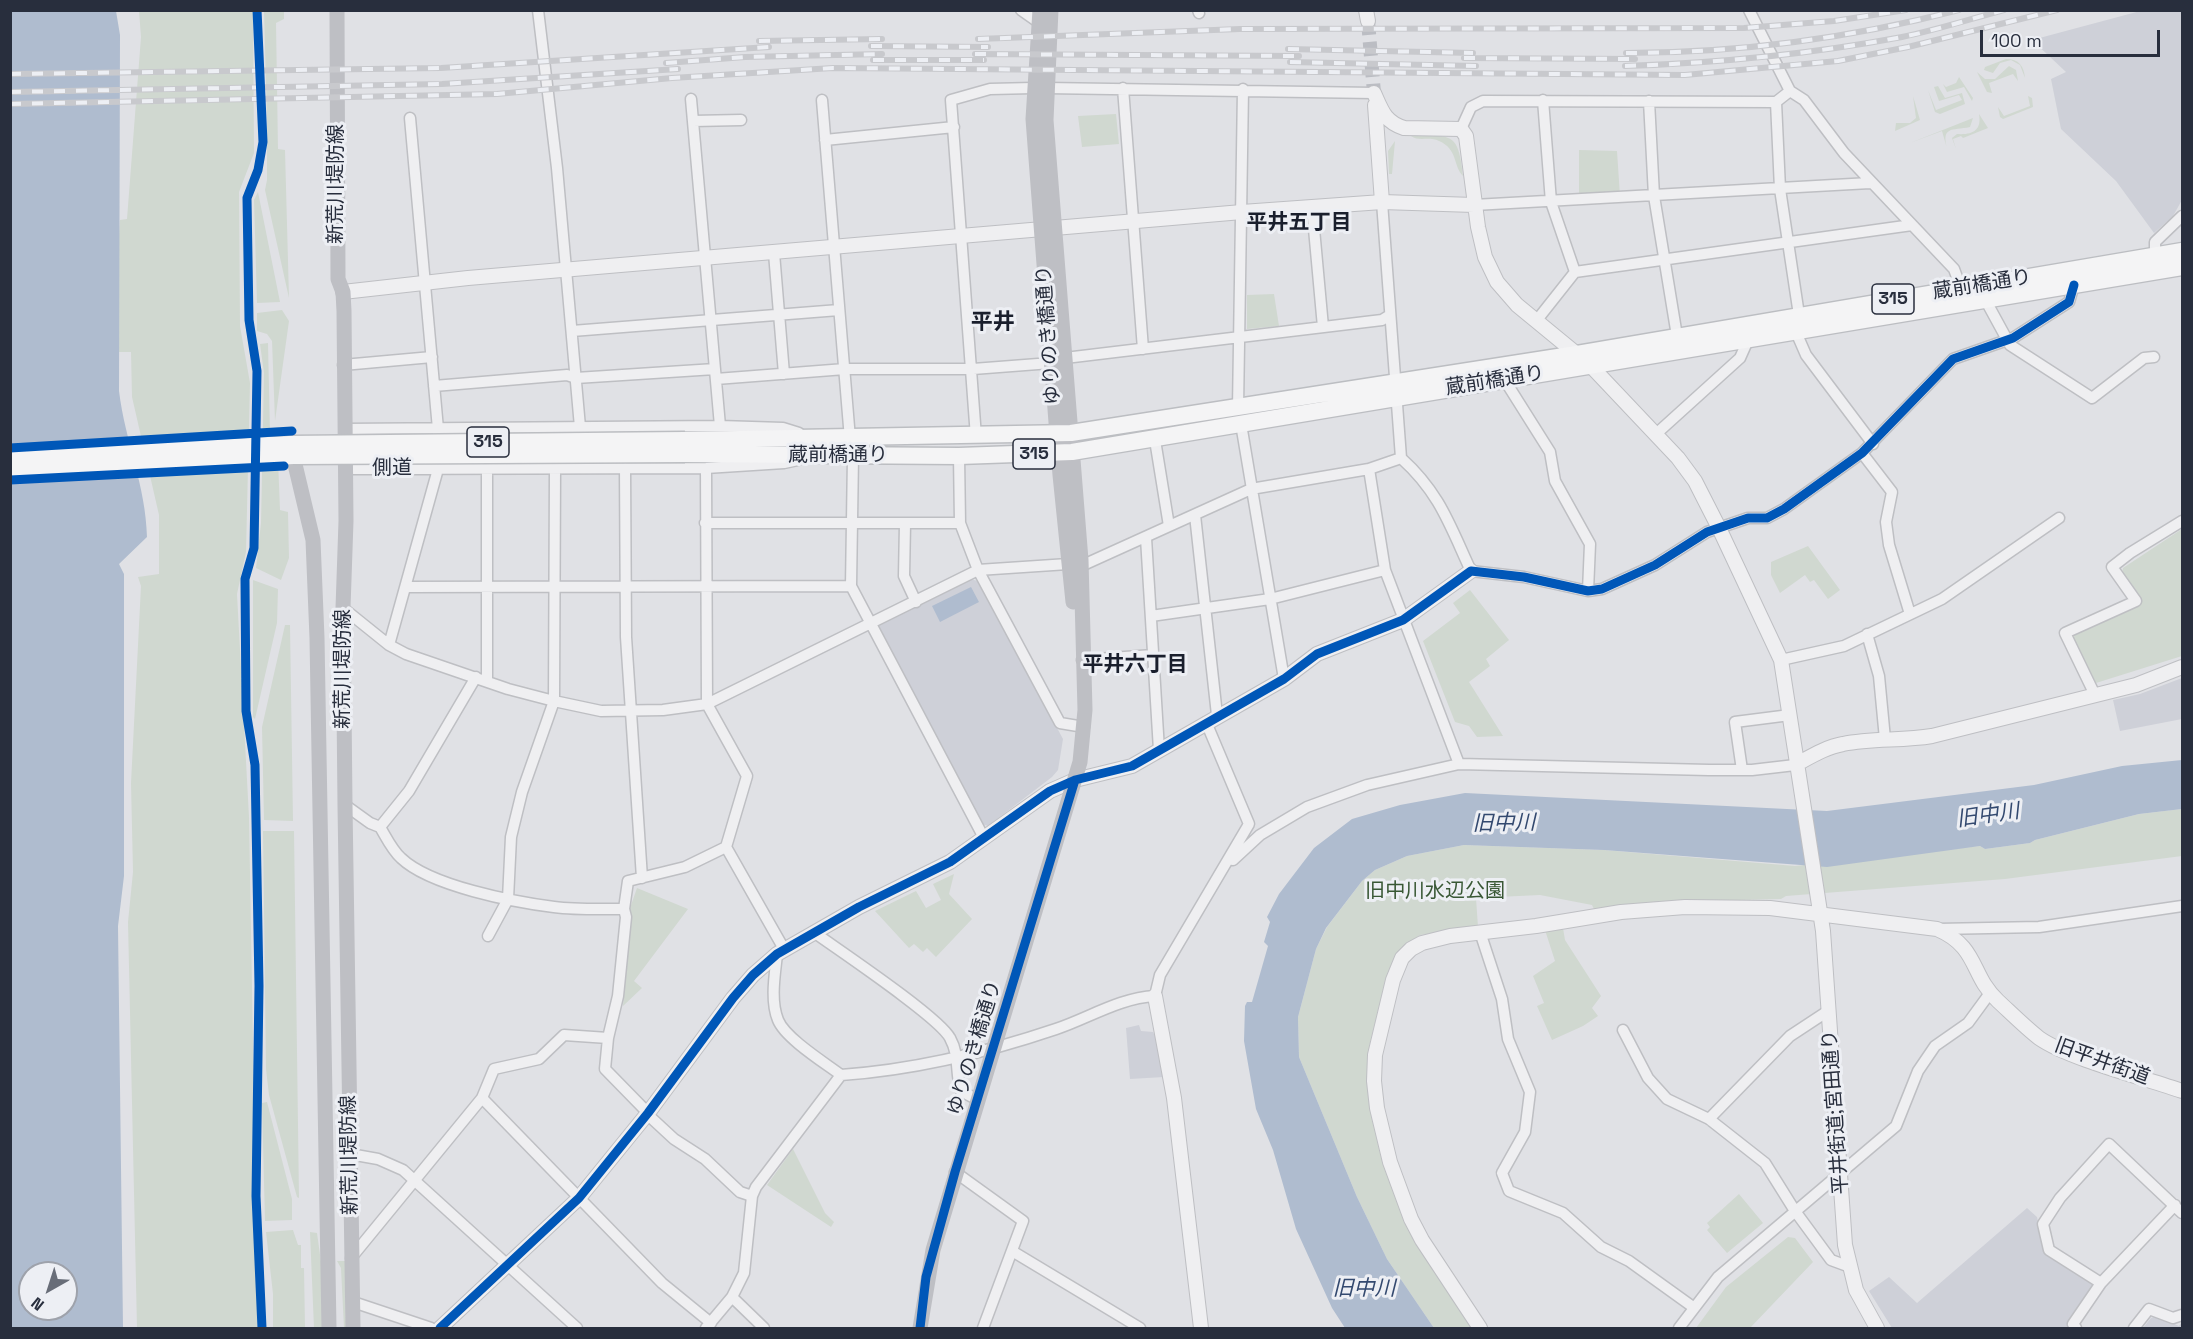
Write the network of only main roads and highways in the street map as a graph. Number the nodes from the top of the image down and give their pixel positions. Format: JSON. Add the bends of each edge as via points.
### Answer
{"nodes":[{"id":1,"x":337,"y":10,"type":"edge"},
{"id":2,"x":1051,"y":10,"type":"edge"},
{"id":3,"x":1039,"y":16,"type":"edge"},
{"id":4,"x":1040,"y":88,"type":"junction"},
{"id":5,"x":2182,"y":251,"type":"edge"},
{"id":6,"x":2182,"y":267,"type":"edge"},
{"id":7,"x":1797,"y":323,"type":"junction"},
{"id":8,"x":1402,"y":386,"type":"junction"},
{"id":9,"x":1240,"y":416,"type":"junction"},
{"id":10,"x":1064,"y":434,"type":"junction"},
{"id":11,"x":816,"y":447,"type":"junction"},
{"id":12,"x":292,"y":450,"type":"junction"},
{"id":13,"x":1065,"y":453,"type":"junction"},
{"id":14,"x":10,"y":457,"type":"edge"},
{"id":15,"x":10,"y":471,"type":"edge"},
{"id":16,"x":327,"y":1277,"type":"junction"},
{"id":17,"x":328,"y":1329,"type":"edge"},
{"id":18,"x":339,"y":1329,"type":"edge"},
{"id":19,"x":353,"y":1329,"type":"edge"},
{"id":20,"x":920,"y":1329,"type":"edge"}],
"edges":[{"from":1,"to":19,"type":"main road","name":"新荒川堤防線","via":[[338,268],[343,292],[346,470],[343,608]]},
{"from":2,"to":4,"type":"main road","name":"ゆりのき橋通り"},
{"from":3,"to":4,"type":"main road","name":"ゆりのき橋通り"},
{"from":4,"to":10,"type":"main road","name":"ゆりのき橋通り"},
{"from":5,"to":7,"type":"main road","name":"蔵前橋通り","number":"315","via":[[1961,288]]},
{"from":6,"to":7,"type":"main road","name":"蔵前橋通り","number":"315","via":[[1986,301]]},
{"from":7,"to":8,"type":"main road","name":"蔵前橋通り","number":"315","via":[[1677,336]]},
{"from":7,"to":8,"type":"main road","name":"蔵前橋通り","number":"315","via":[[1748,340],[1421,393]]},
{"from":8,"to":9,"type":"main road","name":"蔵前橋通り","number":"315"},
{"from":9,"to":10,"type":"main road","name":"蔵前橋通り","number":"315"},
{"from":9,"to":13,"type":"main road","name":"蔵前橋通り","number":"315","via":[[1155,440]]},
{"from":10,"to":11,"type":"main road","name":"蔵前橋通り","number":"315","via":[[850,439]]},
{"from":10,"to":13,"type":"main road","name":"ゆりのき橋通り"},
{"from":11,"to":12,"type":"main road","name":"蔵前橋通り","number":"315","bridge":true},
{"from":11,"to":13,"type":"main road","name":"蔵前橋通り","number":"315","via":[[853,456]]},
{"from":12,"to":14,"type":"main road","number":"315"},
{"from":12,"to":15,"type":"main road","number":"315"},
{"from":12,"to":16,"type":"main road","name":"新荒川堤防線","via":[[313,540]]},
{"from":13,"to":20,"type":"main road","name":"ゆりのき橋通り","via":[[1082,660],[1084,727],[1080,762],[955,1172],[926,1277]]},
{"from":16,"to":17,"type":"main road","name":"新荒川堤防線"},
{"from":16,"to":18,"type":"main road","via":[[337,1287]]}]}
